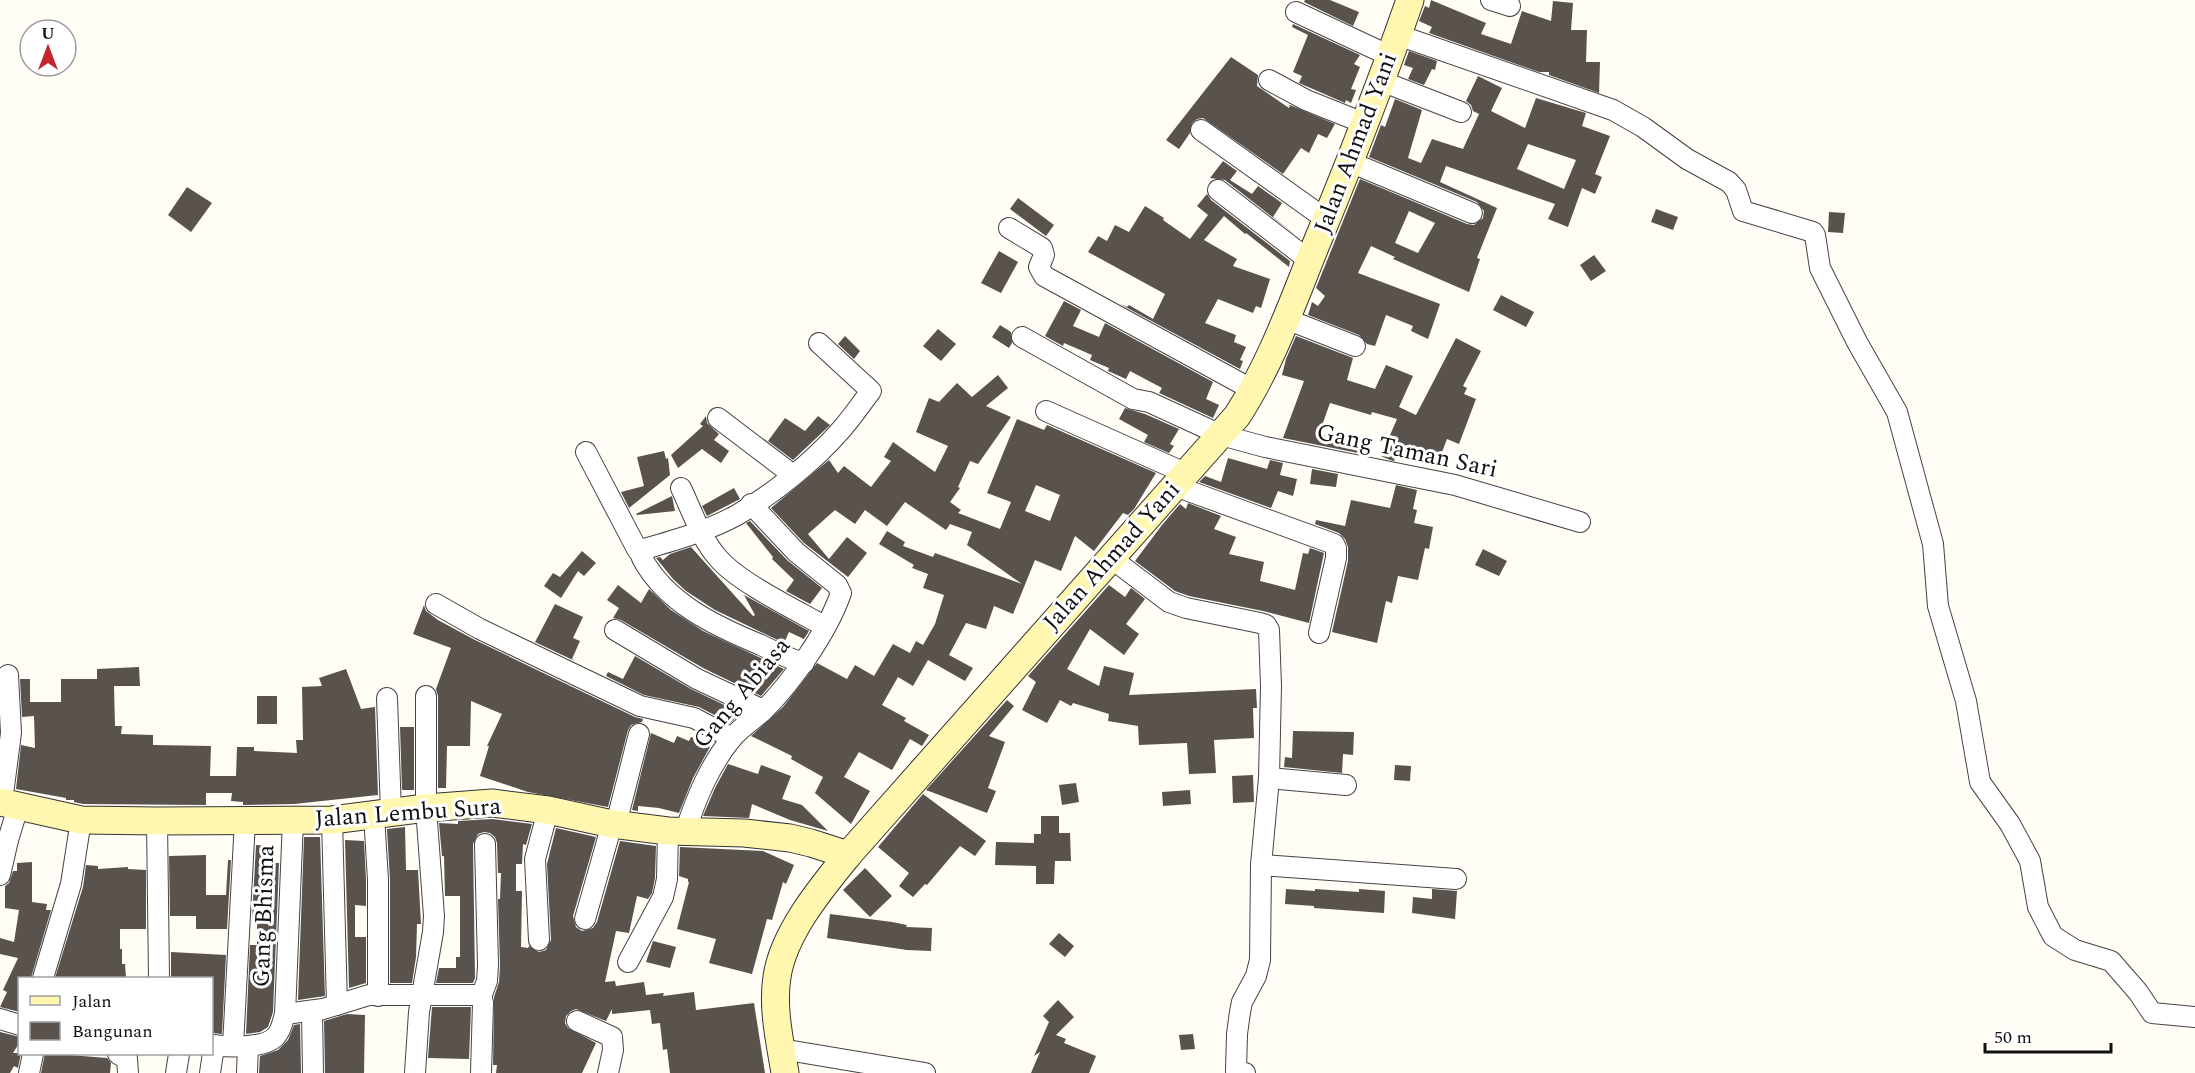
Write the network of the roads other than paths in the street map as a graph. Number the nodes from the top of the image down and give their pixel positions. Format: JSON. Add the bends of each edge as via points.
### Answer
{"nodes":[{"id":1,"x":1410,"y":0,"type":"edge"},
{"id":2,"x":1491,"y":0,"type":"edge"},
{"id":3,"x":1510,"y":6,"type":"dead end"},
{"id":4,"x":1296,"y":12,"type":"dead end"},
{"id":5,"x":1390,"y":57,"type":"junction"},
{"id":6,"x":1269,"y":80,"type":"dead end"},
{"id":7,"x":1461,"y":112,"type":"dead end"},
{"id":8,"x":1366,"y":124,"type":"junction"},
{"id":9,"x":1201,"y":130,"type":"dead end"},
{"id":10,"x":1350,"y":162,"type":"junction"},
{"id":11,"x":1218,"y":190,"type":"dead end"},
{"id":12,"x":1472,"y":213,"type":"dead end"},
{"id":13,"x":1327,"y":220,"type":"junction"},
{"id":14,"x":1009,"y":228,"type":"dead end"},
{"id":15,"x":1310,"y":261,"type":"junction"},
{"id":16,"x":1286,"y":319,"type":"junction"},
{"id":17,"x":1022,"y":338,"type":"dead end"},
{"id":18,"x":819,"y":343,"type":"dead end"},
{"id":19,"x":1355,"y":346,"type":"dead end"},
{"id":20,"x":1253,"y":390,"type":"junction"},
{"id":21,"x":1046,"y":411,"type":"dead end"},
{"id":22,"x":717,"y":418,"type":"dead end"},
{"id":23,"x":1221,"y":435,"type":"junction"},
{"id":24,"x":586,"y":452,"type":"dead end"},
{"id":25,"x":793,"y":475,"type":"junction"},
{"id":26,"x":1180,"y":479,"type":"junction"},
{"id":27,"x":681,"y":488,"type":"dead end"},
{"id":28,"x":751,"y":504,"type":"junction"},
{"id":29,"x":1580,"y":522,"type":"dead end"},
{"id":30,"x":701,"y":531,"type":"junction"},
{"id":31,"x":642,"y":558,"type":"dead end"},
{"id":32,"x":1110,"y":558,"type":"junction"},
{"id":33,"x":436,"y":604,"type":"dead end"},
{"id":34,"x":824,"y":626,"type":"junction"},
{"id":35,"x":615,"y":630,"type":"dead end"},
{"id":36,"x":1319,"y":633,"type":"dead end"},
{"id":37,"x":804,"y":663,"type":"junction"},
{"id":38,"x":8,"y":675,"type":"dead end"},
{"id":39,"x":426,"y":696,"type":"dead end"},
{"id":40,"x":387,"y":698,"type":"dead end"},
{"id":41,"x":763,"y":710,"type":"junction"},
{"id":42,"x":639,"y":734,"type":"dead end"},
{"id":43,"x":732,"y":738,"type":"junction"},
{"id":44,"x":1269,"y":778,"type":"junction"},
{"id":45,"x":1346,"y":784,"type":"dead end"},
{"id":46,"x":7,"y":803,"type":"edge"},
{"id":47,"x":426,"y":808,"type":"junction"},
{"id":48,"x":548,"y":810,"type":"junction"},
{"id":49,"x":382,"y":814,"type":"junction"},
{"id":50,"x":81,"y":820,"type":"junction"},
{"id":51,"x":245,"y":820,"type":"junction"},
{"id":52,"x":293,"y":820,"type":"junction"},
{"id":53,"x":332,"y":820,"type":"junction"},
{"id":54,"x":157,"y":821,"type":"junction"},
{"id":55,"x":614,"y":824,"type":"junction"},
{"id":56,"x":676,"y":832,"type":"junction"},
{"id":57,"x":485,"y":844,"type":"dead end"},
{"id":58,"x":848,"y":855,"type":"junction"},
{"id":59,"x":1261,"y":865,"type":"junction"},
{"id":60,"x":0,"y":875,"type":"edge"},
{"id":61,"x":1456,"y":879,"type":"dead end"},
{"id":62,"x":585,"y":919,"type":"dead end"},
{"id":63,"x":539,"y":940,"type":"dead end"},
{"id":64,"x":628,"y":962,"type":"dead end"},
{"id":65,"x":43,"y":977,"type":"edge"},
{"id":66,"x":159,"y":977,"type":"edge"},
{"id":67,"x":378,"y":996,"type":"junction"},
{"id":68,"x":422,"y":996,"type":"junction"},
{"id":69,"x":481,"y":997,"type":"junction"},
{"id":70,"x":337,"y":1005,"type":"junction"},
{"id":71,"x":312,"y":1012,"type":"dead end"},
{"id":72,"x":285,"y":1014,"type":"junction"},
{"id":73,"x":2195,"y":1017,"type":"edge"},
{"id":74,"x":0,"y":1019,"type":"edge"},
{"id":75,"x":577,"y":1021,"type":"dead end"},
{"id":76,"x":18,"y":1024,"type":"edge"},
{"id":77,"x":227,"y":1046,"type":"edge"},
{"id":78,"x":33,"y":1055,"type":"edge"},
{"id":79,"x":121,"y":1055,"type":"edge"},
{"id":80,"x":179,"y":1055,"type":"edge"},
{"id":81,"x":783,"y":1061,"type":"edge"},
{"id":82,"x":1239,"y":1072,"type":"edge"},
{"id":83,"x":29,"y":1073,"type":"edge"},
{"id":84,"x":128,"y":1073,"type":"edge"},
{"id":85,"x":176,"y":1073,"type":"edge"},
{"id":86,"x":210,"y":1073,"type":"edge"},
{"id":87,"x":247,"y":1073,"type":"edge"},
{"id":88,"x":314,"y":1073,"type":"edge"},
{"id":89,"x":415,"y":1073,"type":"edge"},
{"id":90,"x":481,"y":1073,"type":"edge"},
{"id":91,"x":608,"y":1073,"type":"edge"},
{"id":92,"x":925,"y":1073,"type":"edge"}],
"edges":[{"from":1,"to":5,"type":"main road","name":"Jalan Ahmad Yani"},
{"from":2,"to":3,"type":"street"},
{"from":4,"to":5,"type":"street"},
{"from":5,"to":7,"type":"street"},
{"from":5,"to":8,"type":"main road","name":"Jalan Ahmad Yani"},
{"from":5,"to":73,"type":"street","via":[[1613,110],[1730,182],[1743,211],[1813,232],[1820,268],[1897,412],[1933,544],[1938,606],[1966,701],[1977,774],[2030,861],[2038,907],[2053,936],[2075,950],[2111,961],[2152,1013]]},
{"from":6,"to":8,"type":"street"},
{"from":8,"to":10,"type":"main road","name":"Jalan Ahmad Yani"},
{"from":9,"to":13,"type":"street"},
{"from":10,"to":12,"type":"street"},
{"from":10,"to":13,"type":"main road","name":"Jalan Ahmad Yani"},
{"from":11,"to":15,"type":"street"},
{"from":13,"to":15,"type":"main road","name":"Jalan Ahmad Yani"},
{"from":14,"to":20,"type":"street","via":[[1042,248],[1044,255],[1039,267],[1044,276]]},
{"from":15,"to":16,"type":"main road","name":"Jalan Ahmad Yani"},
{"from":16,"to":19,"type":"street"},
{"from":16,"to":20,"type":"main road","name":"Jalan Ahmad Yani"},
{"from":17,"to":23,"type":"street","name":"Gang Taman Sari","via":[[1133,399],[1149,402]]},
{"from":18,"to":25,"type":"street","via":[[871,391],[830,443]]},
{"from":20,"to":23,"type":"main road","name":"Jalan Ahmad Yani"},
{"from":21,"to":26,"type":"street"},
{"from":22,"to":25,"type":"street"},
{"from":23,"to":26,"type":"main road","name":"Jalan Ahmad Yani"},
{"from":23,"to":29,"type":"street","name":"Gang Taman Sari","via":[[1455,485]]},
{"from":24,"to":30,"type":"street","via":[[638,551]]},
{"from":25,"to":28,"type":"street"},
{"from":26,"to":32,"type":"main road","name":"Jalan Ahmad Yani"},
{"from":26,"to":36,"type":"street","via":[[1334,544],[1336,558]]},
{"from":27,"to":30,"type":"street"},
{"from":28,"to":30,"type":"street"},
{"from":28,"to":34,"type":"street","name":"Gang Abiasa","via":[[795,552],[840,589]]},
{"from":30,"to":34,"type":"street","via":[[719,559],[733,571]]},
{"from":31,"to":37,"type":"street","via":[[663,587],[694,612]]},
{"from":32,"to":44,"type":"street","via":[[1169,602],[1266,625],[1271,636]]},
{"from":32,"to":58,"type":"main road","name":"Jalan Ahmad Yani"},
{"from":33,"to":43,"type":"street","via":[[640,706],[694,718]]},
{"from":34,"to":37,"type":"street","name":"Gang Abiasa"},
{"from":35,"to":41,"type":"street","via":[[697,679]]},
{"from":37,"to":41,"type":"street","name":"Gang Abiasa"},
{"from":38,"to":46,"type":"street","via":[[11,733]]},
{"from":39,"to":47,"type":"street"},
{"from":40,"to":49,"type":"street"},
{"from":41,"to":43,"type":"street","name":"Gang Abiasa"},
{"from":42,"to":55,"type":"street"},
{"from":43,"to":56,"type":"street","name":"Gang Abiasa"},
{"from":44,"to":45,"type":"street"},
{"from":44,"to":59,"type":"street"},
{"from":46,"to":50,"type":"main road","name":"Jalan Lembu Sura"},
{"from":46,"to":60,"type":"street","via":[[8,840]]},
{"from":47,"to":48,"type":"main road","name":"Jalan Lembu Sura","via":[[492,803]]},
{"from":47,"to":49,"type":"main road","name":"Jalan Lembu Sura"},
{"from":47,"to":68,"type":"street","via":[[434,924]]},
{"from":48,"to":55,"type":"main road","name":"Jalan Lembu Sura"},
{"from":48,"to":63,"type":"street","via":[[535,859]]},
{"from":49,"to":53,"type":"main road","name":"Jalan Lembu Sura"},
{"from":49,"to":67,"type":"street"},
{"from":50,"to":54,"type":"main road","name":"Jalan Lembu Sura"},
{"from":50,"to":65,"type":"street","via":[[71,884]]},
{"from":51,"to":52,"type":"main road","name":"Jalan Lembu Sura"},
{"from":51,"to":54,"type":"main road","name":"Jalan Lembu Sura"},
{"from":51,"to":77,"type":"street"},
{"from":52,"to":53,"type":"main road","name":"Jalan Lembu Sura"},
{"from":52,"to":72,"type":"street","name":"Gang Bhisma"},
{"from":53,"to":70,"type":"street"},
{"from":54,"to":66,"type":"street"},
{"from":55,"to":56,"type":"main road","name":"Jalan Lembu Sura"},
{"from":55,"to":62,"type":"street"},
{"from":56,"to":58,"type":"main road","name":"Jalan Lembu Sura","via":[[790,838]]},
{"from":56,"to":64,"type":"street","name":"Gang Abiasa","via":[[663,897]]},
{"from":57,"to":69,"type":"street","via":[[488,966]]},
{"from":58,"to":81,"type":"main road","name":"Jalan Ahmad Yani","via":[[812,902],[779,964],[775,995]]},
{"from":59,"to":61,"type":"street"},
{"from":59,"to":82,"type":"street","via":[[1260,960],[1240,1011],[1236,1034]]},
{"from":67,"to":68,"type":"street"},
{"from":67,"to":70,"type":"street","via":[[360,996]]},
{"from":68,"to":69,"type":"street"},
{"from":68,"to":89,"type":"street"},
{"from":69,"to":90,"type":"street"},
{"from":70,"to":72,"type":"street"},
{"from":71,"to":88,"type":"street"},
{"from":72,"to":77,"type":"street","via":[[275,1038],[266,1043]]},
{"from":74,"to":76,"type":"street"},
{"from":75,"to":91,"type":"street","via":[[612,1037]]},
{"from":77,"to":86,"type":"street"},
{"from":77,"to":87,"type":"street"},
{"from":78,"to":83,"type":"street"},
{"from":79,"to":84,"type":"street","via":[[128,1059]]},
{"from":80,"to":85,"type":"street"},
{"from":81,"to":92,"type":"street"}]}
